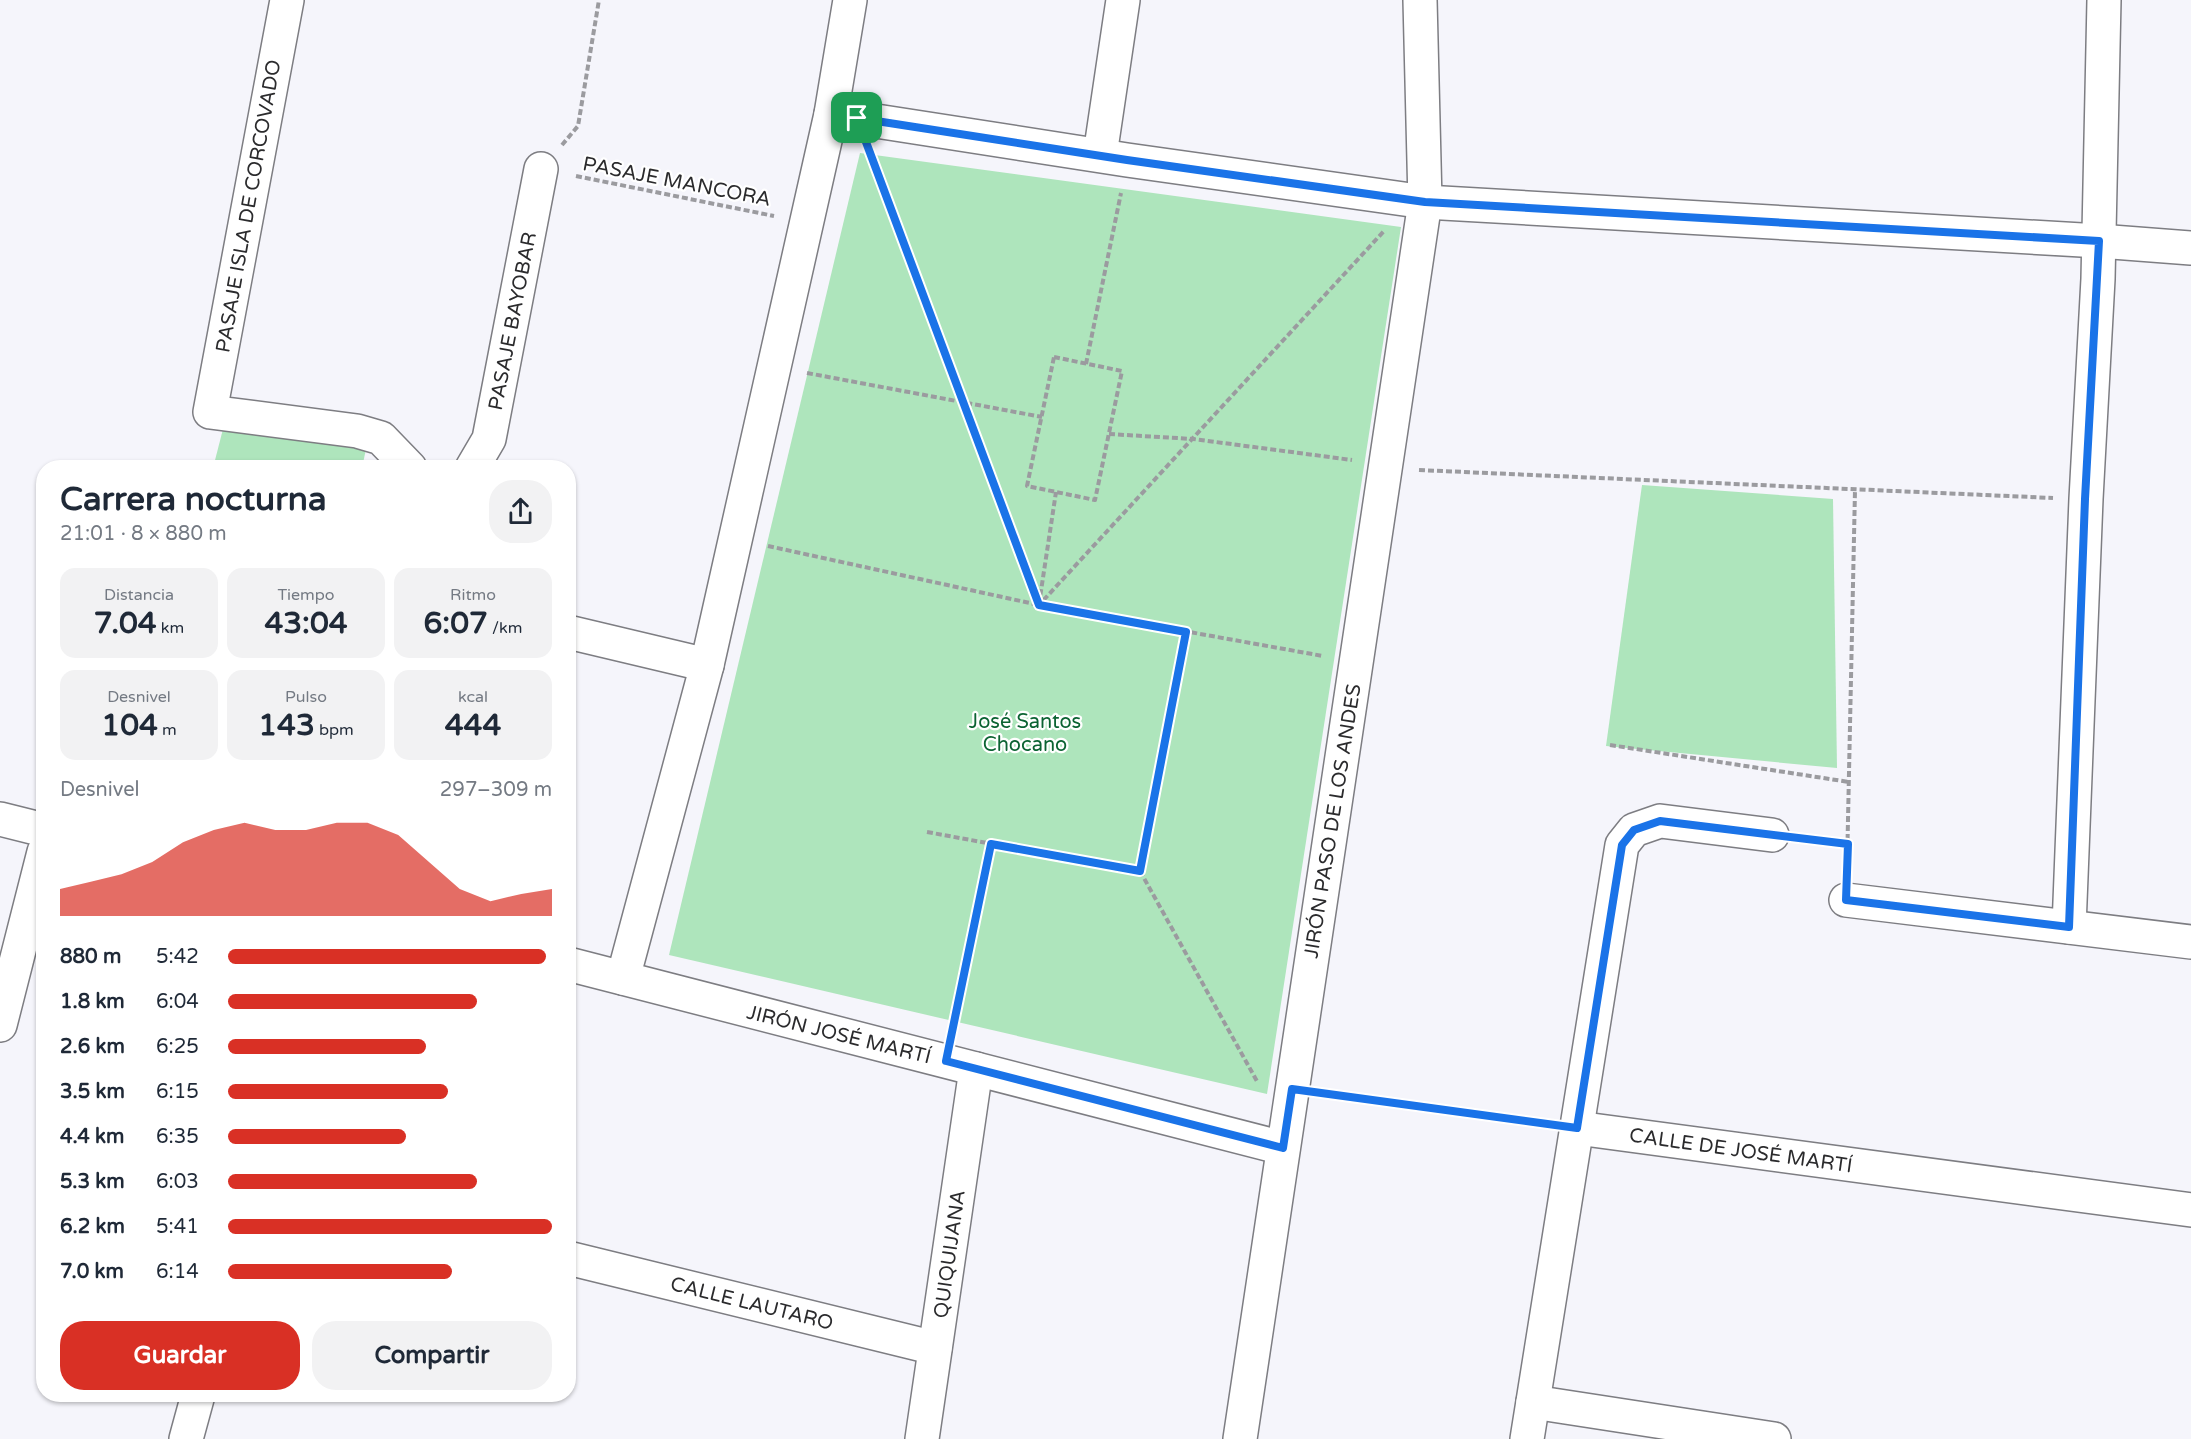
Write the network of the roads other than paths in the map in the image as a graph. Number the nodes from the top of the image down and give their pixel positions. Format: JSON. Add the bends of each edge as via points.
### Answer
{"nodes":[{"id":1,"x":287,"y":0,"type":"edge"},
{"id":2,"x":850,"y":0,"type":"edge"},
{"id":3,"x":1123,"y":0,"type":"edge"},
{"id":4,"x":1420,"y":0,"type":"edge"},
{"id":5,"x":2104,"y":0,"type":"edge"},
{"id":6,"x":844,"y":116,"type":"junction"},
{"id":7,"x":1114,"y":158,"type":"junction"},
{"id":8,"x":541,"y":169,"type":"road end"},
{"id":9,"x":1419,"y":201,"type":"junction"},
{"id":10,"x":2099,"y":241,"type":"junction"},
{"id":11,"x":2191,"y":248,"type":"edge"},
{"id":12,"x":402,"y":460,"type":"edge"},
{"id":13,"x":477,"y":460,"type":"edge"},
{"id":14,"x":576,"y":634,"type":"edge"},
{"id":15,"x":707,"y":665,"type":"junction"},
{"id":16,"x":0,"y":819,"type":"edge"},
{"id":17,"x":36,"y":828,"type":"edge"},
{"id":18,"x":1772,"y":834,"type":"road end"},
{"id":19,"x":36,"y":883,"type":"edge"},
{"id":20,"x":1846,"y":900,"type":"road end"},
{"id":21,"x":2069,"y":927,"type":"junction"},
{"id":22,"x":2191,"y":942,"type":"edge"},
{"id":23,"x":576,"y":966,"type":"edge"},
{"id":24,"x":623,"y":978,"type":"junction"},
{"id":25,"x":0,"y":1025,"type":"edge"},
{"id":26,"x":961,"y":1065,"type":"junction"},
{"id":27,"x":1577,"y":1128,"type":"junction"},
{"id":28,"x":1284,"y":1140,"type":"junction"},
{"id":29,"x":2191,"y":1210,"type":"edge"},
{"id":30,"x":576,"y":1260,"type":"edge"},
{"id":31,"x":935,"y":1348,"type":"junction"},
{"id":32,"x":196,"y":1402,"type":"edge"},
{"id":33,"x":1533,"y":1402,"type":"junction"},
{"id":34,"x":186,"y":1439,"type":"edge"},
{"id":35,"x":922,"y":1439,"type":"edge"},
{"id":36,"x":1240,"y":1439,"type":"edge"},
{"id":37,"x":1527,"y":1439,"type":"edge"},
{"id":38,"x":1774,"y":1439,"type":"edge"}],
"edges":[{"from":1,"to":12,"type":"street","name":"PASAJE ISLA DE CORCOVADO","via":[[210,411],[357,431],[381,438]]},
{"from":2,"to":6,"type":"street"},
{"from":3,"to":7,"type":"street"},
{"from":4,"to":9,"type":"street","name":"JIRÓN PASO DE LOS ANDES"},
{"from":5,"to":10,"type":"street"},
{"from":6,"to":7,"type":"street"},
{"from":6,"to":15,"type":"street","via":[[807,223]]},
{"from":7,"to":9,"type":"street"},
{"from":8,"to":13,"type":"street","name":"PASAJE BAYOBAR","via":[[489,439]]},
{"from":9,"to":10,"type":"street"},
{"from":9,"to":28,"type":"street","name":"JIRÓN PASO DE LOS ANDES","via":[[1386,464]]},
{"from":10,"to":11,"type":"street"},
{"from":10,"to":21,"type":"street"},
{"from":14,"to":15,"type":"street"},
{"from":15,"to":24,"type":"street"},
{"from":16,"to":17,"type":"street"},
{"from":18,"to":27,"type":"street","via":[[1660,821],[1634,830],[1622,845]]},
{"from":19,"to":25,"type":"street"},
{"from":20,"to":21,"type":"street"},
{"from":21,"to":22,"type":"street"},
{"from":23,"to":24,"type":"street","name":"JIRÓN JOSÉ MARTÍ"},
{"from":24,"to":26,"type":"street","name":"JIRÓN JOSÉ MARTÍ"},
{"from":26,"to":28,"type":"street","name":"JIRÓN JOSÉ MARTÍ"},
{"from":26,"to":31,"type":"street","name":"QUIQUIJANA"},
{"from":27,"to":29,"type":"street","name":"CALLE DE JOSÉ MARTÍ"},
{"from":27,"to":33,"type":"street"},
{"from":28,"to":36,"type":"street","name":"JIRÓN PASO DE LOS ANDES"},
{"from":30,"to":31,"type":"street","name":"CALLE LAUTARO"},
{"from":31,"to":35,"type":"street","name":"QUIQUIJANA"},
{"from":32,"to":34,"type":"street"},
{"from":33,"to":37,"type":"street"},
{"from":33,"to":38,"type":"street"}]}
